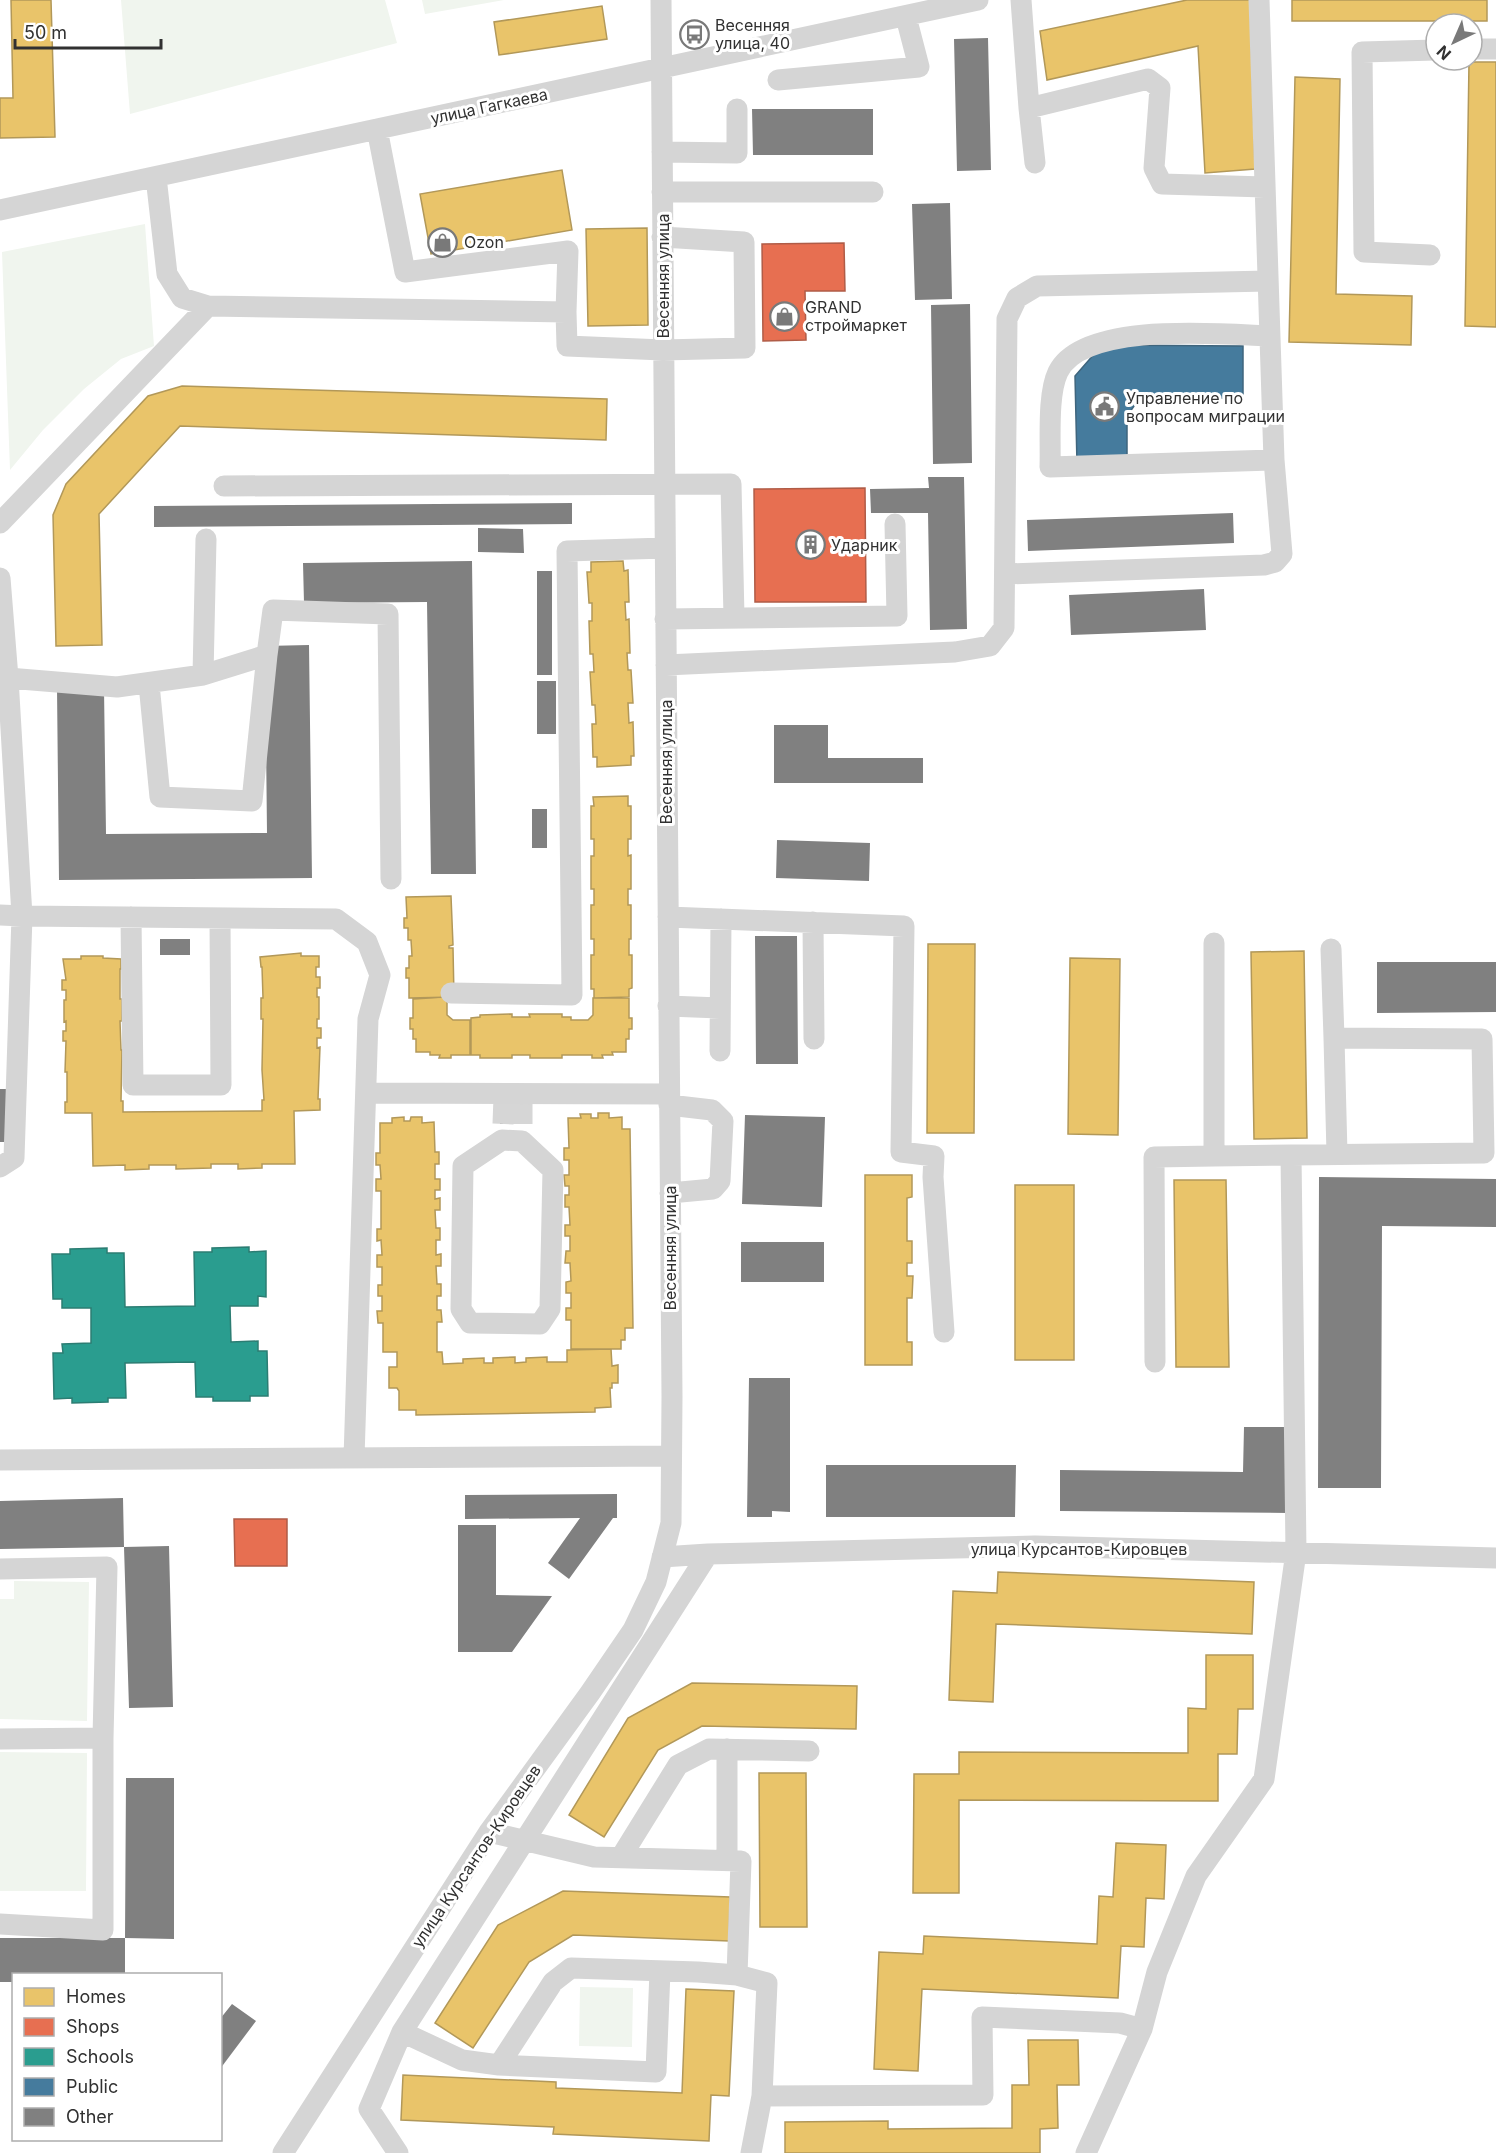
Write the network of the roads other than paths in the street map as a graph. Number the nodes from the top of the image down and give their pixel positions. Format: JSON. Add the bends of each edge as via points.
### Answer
{"nodes":[{"id":1,"x":978,"y":0,"type":"edge"},
{"id":2,"x":1021,"y":0,"type":"edge"},
{"id":3,"x":1259,"y":0,"type":"edge"},
{"id":4,"x":661,"y":1,"type":"edge"},
{"id":5,"x":906,"y":17,"type":"junction"},
{"id":6,"x":1424,"y":50,"type":"edge"},
{"id":7,"x":662,"y":68,"type":"junction"},
{"id":8,"x":778,"y":80,"type":"dead end"},
{"id":9,"x":1029,"y":108,"type":"junction"},
{"id":10,"x":737,"y":109,"type":"dead end"},
{"id":11,"x":378,"y":129,"type":"junction"},
{"id":12,"x":662,"y":152,"type":"junction"},
{"id":13,"x":1035,"y":162,"type":"dead end"},
{"id":14,"x":156,"y":177,"type":"junction"},
{"id":15,"x":1265,"y":188,"type":"junction"},
{"id":16,"x":662,"y":192,"type":"junction"},
{"id":17,"x":873,"y":192,"type":"dead end"},
{"id":18,"x":0,"y":210,"type":"edge"},
{"id":19,"x":662,"y":237,"type":"junction"},
{"id":20,"x":1430,"y":255,"type":"dead end"},
{"id":21,"x":1268,"y":281,"type":"junction"},
{"id":22,"x":208,"y":306,"type":"junction"},
{"id":23,"x":566,"y":312,"type":"junction"},
{"id":24,"x":1270,"y":336,"type":"junction"},
{"id":25,"x":663,"y":350,"type":"junction"},
{"id":26,"x":1274,"y":460,"type":"junction"},
{"id":27,"x":664,"y":484,"type":"junction"},
{"id":28,"x":224,"y":486,"type":"dead end"},
{"id":29,"x":0,"y":523,"type":"edge"},
{"id":30,"x":895,"y":524,"type":"dead end"},
{"id":31,"x":206,"y":539,"type":"dead end"},
{"id":32,"x":665,"y":548,"type":"junction"},
{"id":33,"x":1006,"y":574,"type":"junction"},
{"id":34,"x":0,"y":578,"type":"edge"},
{"id":35,"x":734,"y":617,"type":"junction"},
{"id":36,"x":2,"y":619,"type":"edge"},
{"id":37,"x":665,"y":619,"type":"junction"},
{"id":38,"x":267,"y":655,"type":"junction"},
{"id":39,"x":666,"y":665,"type":"junction"},
{"id":40,"x":203,"y":675,"type":"junction"},
{"id":41,"x":8,"y":678,"type":"junction"},
{"id":42,"x":149,"y":684,"type":"junction"},
{"id":43,"x":391,"y":879,"type":"dead end"},
{"id":44,"x":0,"y":915,"type":"edge"},
{"id":45,"x":22,"y":916,"type":"junction"},
{"id":46,"x":131,"y":917,"type":"junction"},
{"id":47,"x":668,"y":917,"type":"junction"},
{"id":48,"x":220,"y":918,"type":"junction"},
{"id":49,"x":721,"y":919,"type":"junction"},
{"id":50,"x":813,"y":922,"type":"junction"},
{"id":51,"x":1214,"y":944,"type":"dead end"},
{"id":52,"x":1331,"y":949,"type":"dead end"},
{"id":53,"x":451,"y":993,"type":"dead end"},
{"id":54,"x":668,"y":1006,"type":"junction"},
{"id":55,"x":720,"y":1008,"type":"junction"},
{"id":56,"x":1334,"y":1038,"type":"junction"},
{"id":57,"x":814,"y":1039,"type":"dead end"},
{"id":58,"x":720,"y":1051,"type":"dead end"},
{"id":59,"x":366,"y":1093,"type":"junction"},
{"id":60,"x":669,"y":1100,"type":"junction"},
{"id":61,"x":512,"y":1132,"type":"joint"},
{"id":62,"x":1337,"y":1154,"type":"junction"},
{"id":63,"x":1291,"y":1155,"type":"junction"},
{"id":64,"x":1214,"y":1156,"type":"junction"},
{"id":65,"x":0,"y":1167,"type":"edge"},
{"id":66,"x":670,"y":1193,"type":"junction"},
{"id":67,"x":944,"y":1332,"type":"dead end"},
{"id":68,"x":1155,"y":1362,"type":"dead end"},
{"id":69,"x":671,"y":1456,"type":"junction"},
{"id":70,"x":354,"y":1458,"type":"junction"},
{"id":71,"x":0,"y":1460,"type":"edge"},
{"id":72,"x":671,"y":1523,"type":"joint"},
{"id":73,"x":1296,"y":1552,"type":"junction"},
{"id":74,"x":708,"y":1554,"type":"junction"},
{"id":75,"x":662,"y":1557,"type":"junction"},
{"id":76,"x":1496,"y":1558,"type":"edge"},
{"id":77,"x":0,"y":1569,"type":"edge"},
{"id":78,"x":104,"y":1738,"type":"junction"},
{"id":79,"x":0,"y":1739,"type":"edge"},
{"id":80,"x":727,"y":1749,"type":"junction"},
{"id":81,"x":809,"y":1751,"type":"dead end"},
{"id":82,"x":489,"y":1832,"type":"junction"},
{"id":83,"x":524,"y":1840,"type":"junction"},
{"id":84,"x":621,"y":1857,"type":"junction"},
{"id":85,"x":727,"y":1861,"type":"junction"},
{"id":86,"x":0,"y":1924,"type":"edge"},
{"id":87,"x":660,"y":1971,"type":"junction"},
{"id":88,"x":737,"y":1975,"type":"junction"},
{"id":89,"x":1142,"y":2029,"type":"junction"},
{"id":90,"x":402,"y":2032,"type":"junction"},
{"id":91,"x":499,"y":2065,"type":"junction"},
{"id":92,"x":762,"y":2096,"type":"junction"},
{"id":93,"x":283,"y":2153,"type":"edge"},
{"id":94,"x":398,"y":2153,"type":"edge"},
{"id":95,"x":751,"y":2153,"type":"edge"},
{"id":96,"x":1086,"y":2153,"type":"edge"}],
"edges":[{"from":1,"to":5,"type":"street","name":"улица Гагкаева"},
{"from":2,"to":9,"type":"street"},
{"from":3,"to":15,"type":"street"},
{"from":4,"to":7,"type":"street","name":"Весенняя улица"},
{"from":5,"to":7,"type":"street","name":"улица Гагкаева"},
{"from":5,"to":8,"type":"street","via":[[919,67]]},
{"from":6,"to":20,"type":"street","via":[[1362,52],[1364,252]]},
{"from":7,"to":11,"type":"street","name":"улица Гагкаева"},
{"from":7,"to":12,"type":"street","name":"Весенняя улица"},
{"from":9,"to":13,"type":"street"},
{"from":9,"to":15,"type":"street","via":[[1148,79],[1160,88],[1154,168],[1162,184]]},
{"from":10,"to":12,"type":"street","via":[[737,153]]},
{"from":11,"to":14,"type":"street","name":"улица Гагкаева"},
{"from":11,"to":23,"type":"street","via":[[405,272],[568,251]]},
{"from":12,"to":16,"type":"street","name":"Весенняя улица"},
{"from":14,"to":18,"type":"street","name":"улица Гагкаева"},
{"from":14,"to":22,"type":"street","via":[[167,274],[182,298]]},
{"from":15,"to":21,"type":"street"},
{"from":16,"to":17,"type":"street"},
{"from":16,"to":19,"type":"street","name":"Весенняя улица"},
{"from":19,"to":25,"type":"street","name":"Весенняя улица"},
{"from":19,"to":25,"type":"street","via":[[744,242],[745,348]]},
{"from":21,"to":24,"type":"street"},
{"from":21,"to":33,"type":"street","via":[[1037,286],[1017,298],[1007,319]]},
{"from":22,"to":23,"type":"street"},
{"from":22,"to":29,"type":"street"},
{"from":23,"to":25,"type":"street","via":[[567,346]]},
{"from":24,"to":26,"type":"street"},
{"from":24,"to":26,"type":"street","via":[[1125,336],[1087,347],[1068,358],[1052,387],[1050,467]]},
{"from":25,"to":27,"type":"street","name":"Весенняя улица"},
{"from":26,"to":33,"type":"street","via":[[1282,554],[1275,562]]},
{"from":27,"to":28,"type":"street"},
{"from":27,"to":32,"type":"street","name":"Весенняя улица"},
{"from":27,"to":35,"type":"street","via":[[731,484]]},
{"from":30,"to":35,"type":"street","via":[[897,616]]},
{"from":31,"to":40,"type":"street"},
{"from":32,"to":37,"type":"street","name":"Весенняя улица"},
{"from":32,"to":53,"type":"street","via":[[567,552],[572,995]]},
{"from":33,"to":39,"type":"street","via":[[1004,628],[990,646],[955,652]]},
{"from":34,"to":36,"type":"street"},
{"from":35,"to":37,"type":"street"},
{"from":36,"to":41,"type":"street"},
{"from":37,"to":39,"type":"street","name":"Весенняя улица"},
{"from":38,"to":40,"type":"street"},
{"from":38,"to":42,"type":"street","via":[[252,801],[160,797]]},
{"from":38,"to":43,"type":"street","via":[[273,610],[388,614]]},
{"from":39,"to":47,"type":"street","name":"Весенняя улица"},
{"from":40,"to":42,"type":"street"},
{"from":41,"to":42,"type":"street","via":[[117,687]]},
{"from":41,"to":45,"type":"street"},
{"from":44,"to":45,"type":"street"},
{"from":45,"to":46,"type":"street"},
{"from":45,"to":65,"type":"street","via":[[14,1158]]},
{"from":46,"to":48,"type":"street"},
{"from":46,"to":48,"type":"street","via":[[133,1085],[221,1085]]},
{"from":47,"to":49,"type":"street"},
{"from":47,"to":54,"type":"street","name":"Весенняя улица"},
{"from":48,"to":59,"type":"street","via":[[336,919],[367,942],[380,975],[368,1019]]},
{"from":49,"to":50,"type":"street"},
{"from":49,"to":55,"type":"street"},
{"from":50,"to":57,"type":"street"},
{"from":50,"to":67,"type":"street","via":[[904,926],[901,1152],[934,1156]]},
{"from":51,"to":64,"type":"street"},
{"from":52,"to":56,"type":"street"},
{"from":54,"to":55,"type":"street"},
{"from":54,"to":60,"type":"street","name":"Весенняя улица"},
{"from":55,"to":58,"type":"street"},
{"from":56,"to":62,"type":"street"},
{"from":56,"to":62,"type":"street","via":[[1482,1039],[1484,1153]]},
{"from":59,"to":60,"type":"street"},
{"from":59,"to":70,"type":"street"},
{"from":60,"to":66,"type":"street","name":"Весенняя улица"},
{"from":60,"to":66,"type":"street","via":[[712,1110],[723,1121],[720,1181],[713,1189]]},
{"from":61,"to":61,"type":"street","via":[[553,1170],[550,1309],[540,1324],[471,1323],[461,1309],[463,1166]]},
{"from":62,"to":63,"type":"street"},
{"from":63,"to":64,"type":"street"},
{"from":63,"to":73,"type":"street"},
{"from":64,"to":68,"type":"street","via":[[1154,1157]]},
{"from":66,"to":69,"type":"street","name":"Весенняя улица"},
{"from":69,"to":70,"type":"street"},
{"from":69,"to":72,"type":"street","name":"Весенняя улица"},
{"from":70,"to":71,"type":"street"},
{"from":72,"to":75,"type":"street","name":"улица Курсантов-Кировцев"},
{"from":73,"to":74,"type":"street","name":"улица Курсантов-Кировцев","via":[[1035,1546]]},
{"from":73,"to":76,"type":"street","name":"улица Курсантов-Кировцев"},
{"from":73,"to":89,"type":"street","via":[[1263,1779],[1196,1876],[1157,1972]]},
{"from":74,"to":75,"type":"street","name":"улица Курсантов-Кировцев"},
{"from":74,"to":83,"type":"street"},
{"from":75,"to":82,"type":"street","name":"улица Курсантов-Кировцев","via":[[656,1582],[633,1630]]},
{"from":77,"to":78,"type":"street","via":[[107,1567]]},
{"from":78,"to":79,"type":"street"},
{"from":78,"to":86,"type":"street","via":[[103,1930]]},
{"from":80,"to":81,"type":"street"},
{"from":80,"to":84,"type":"street","via":[[709,1749],[678,1765]]},
{"from":80,"to":85,"type":"street"},
{"from":82,"to":83,"type":"street"},
{"from":82,"to":93,"type":"street","name":"улица Курсантов-Кировцев"},
{"from":83,"to":84,"type":"street","via":[[594,1857]]},
{"from":83,"to":90,"type":"street"},
{"from":84,"to":85,"type":"street"},
{"from":85,"to":88,"type":"street","via":[[741,1861]]},
{"from":87,"to":88,"type":"street"},
{"from":87,"to":91,"type":"street","via":[[571,1968],[553,1982]]},
{"from":87,"to":91,"type":"street","via":[[656,2072]]},
{"from":88,"to":92,"type":"street","via":[[767,1983]]},
{"from":89,"to":92,"type":"street","via":[[1120,2023],[982,2017],[983,2095]]},
{"from":89,"to":96,"type":"street"},
{"from":90,"to":91,"type":"street","via":[[462,2060]]},
{"from":90,"to":94,"type":"street","via":[[369,2109]]},
{"from":92,"to":95,"type":"street"}]}
